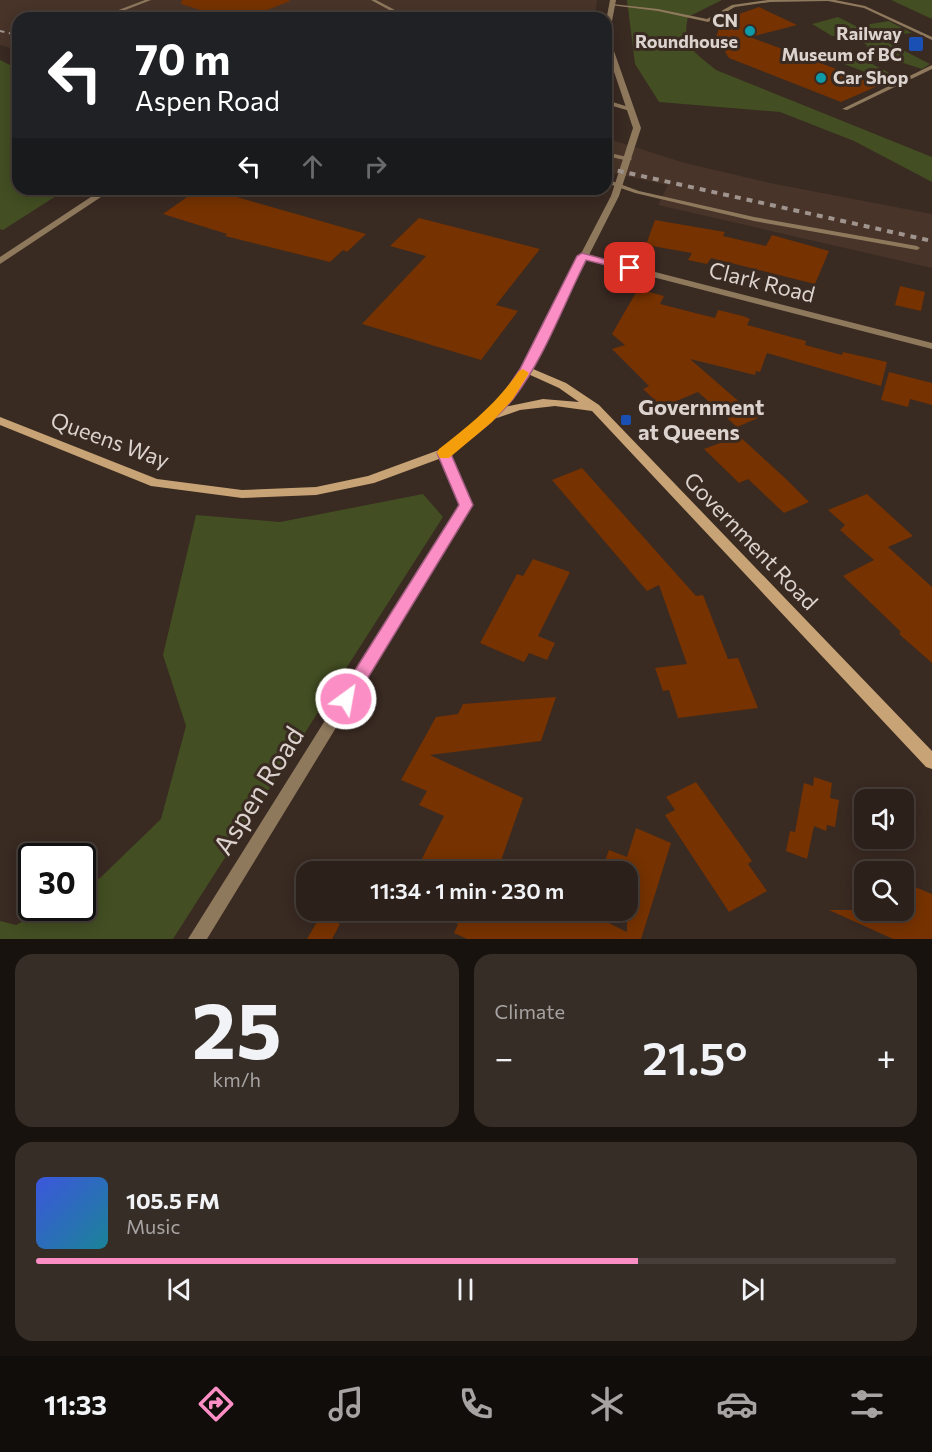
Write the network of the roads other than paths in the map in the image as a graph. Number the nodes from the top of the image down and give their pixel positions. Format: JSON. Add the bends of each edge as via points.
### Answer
{"nodes":[{"id":1,"x":149,"y":0,"type":"edge"},
{"id":2,"x":373,"y":0,"type":"edge"},
{"id":3,"x":612,"y":3,"type":"edge"},
{"id":4,"x":117,"y":11,"type":"dead end"},
{"id":5,"x":396,"y":12,"type":"edge"},
{"id":6,"x":932,"y":39,"type":"edge"},
{"id":7,"x":612,"y":56,"type":"edge"},
{"id":8,"x":932,"y":67,"type":"edge"},
{"id":9,"x":612,"y":104,"type":"edge"},
{"id":10,"x":630,"y":109,"type":"junction"},
{"id":11,"x":845,"y":109,"type":"dead end"},
{"id":12,"x":612,"y":155,"type":"edge"},
{"id":13,"x":628,"y":159,"type":"junction"},
{"id":14,"x":612,"y":183,"type":"edge"},
{"id":15,"x":619,"y":185,"type":"junction"},
{"id":16,"x":100,"y":195,"type":"edge"},
{"id":17,"x":917,"y":248,"type":"dead end"},
{"id":18,"x":582,"y":256,"type":"junction"},
{"id":19,"x":0,"y":261,"type":"edge"},
{"id":20,"x":932,"y":346,"type":"edge"},
{"id":21,"x":526,"y":369,"type":"junction"},
{"id":22,"x":595,"y":408,"type":"junction"},
{"id":23,"x":487,"y":419,"type":"junction"},
{"id":24,"x":0,"y":421,"type":"edge"},
{"id":25,"x":443,"y":453,"type":"junction"},
{"id":26,"x":932,"y":762,"type":"edge"},
{"id":27,"x":197,"y":939,"type":"edge"}],
"edges":[{"from":1,"to":4,"type":"lane"},
{"from":2,"to":5,"type":"lane"},
{"from":3,"to":6,"type":"lane","via":[[708,21],[734,6],[828,0],[865,7]]},
{"from":7,"to":10,"type":"street"},
{"from":8,"to":11,"type":"lane"},
{"from":9,"to":10,"type":"lane"},
{"from":10,"to":13,"type":"street","via":[[636,128]]},
{"from":12,"to":13,"type":"lane"},
{"from":13,"to":15,"type":"street"},
{"from":14,"to":15,"type":"lane"},
{"from":15,"to":17,"type":"lane","via":[[754,219]]},
{"from":15,"to":18,"type":"street"},
{"from":16,"to":19,"type":"street"},
{"from":18,"to":20,"type":"street","name":"Clark Road"},
{"from":18,"to":21,"type":"street"},
{"from":21,"to":22,"type":"street","name":"Government Road","via":[[560,382]]},
{"from":21,"to":23,"type":"street","name":"Queens Way"},
{"from":22,"to":23,"type":"street","via":[[543,400],[515,406]]},
{"from":22,"to":26,"type":"street","name":"Government Road"},
{"from":23,"to":25,"type":"street","name":"Queens Way"},
{"from":24,"to":25,"type":"street","name":"Queens Way","via":[[155,483],[242,494],[316,491],[370,480]]},
{"from":25,"to":27,"type":"street","name":"Aspen Road","via":[[466,505]]}]}
